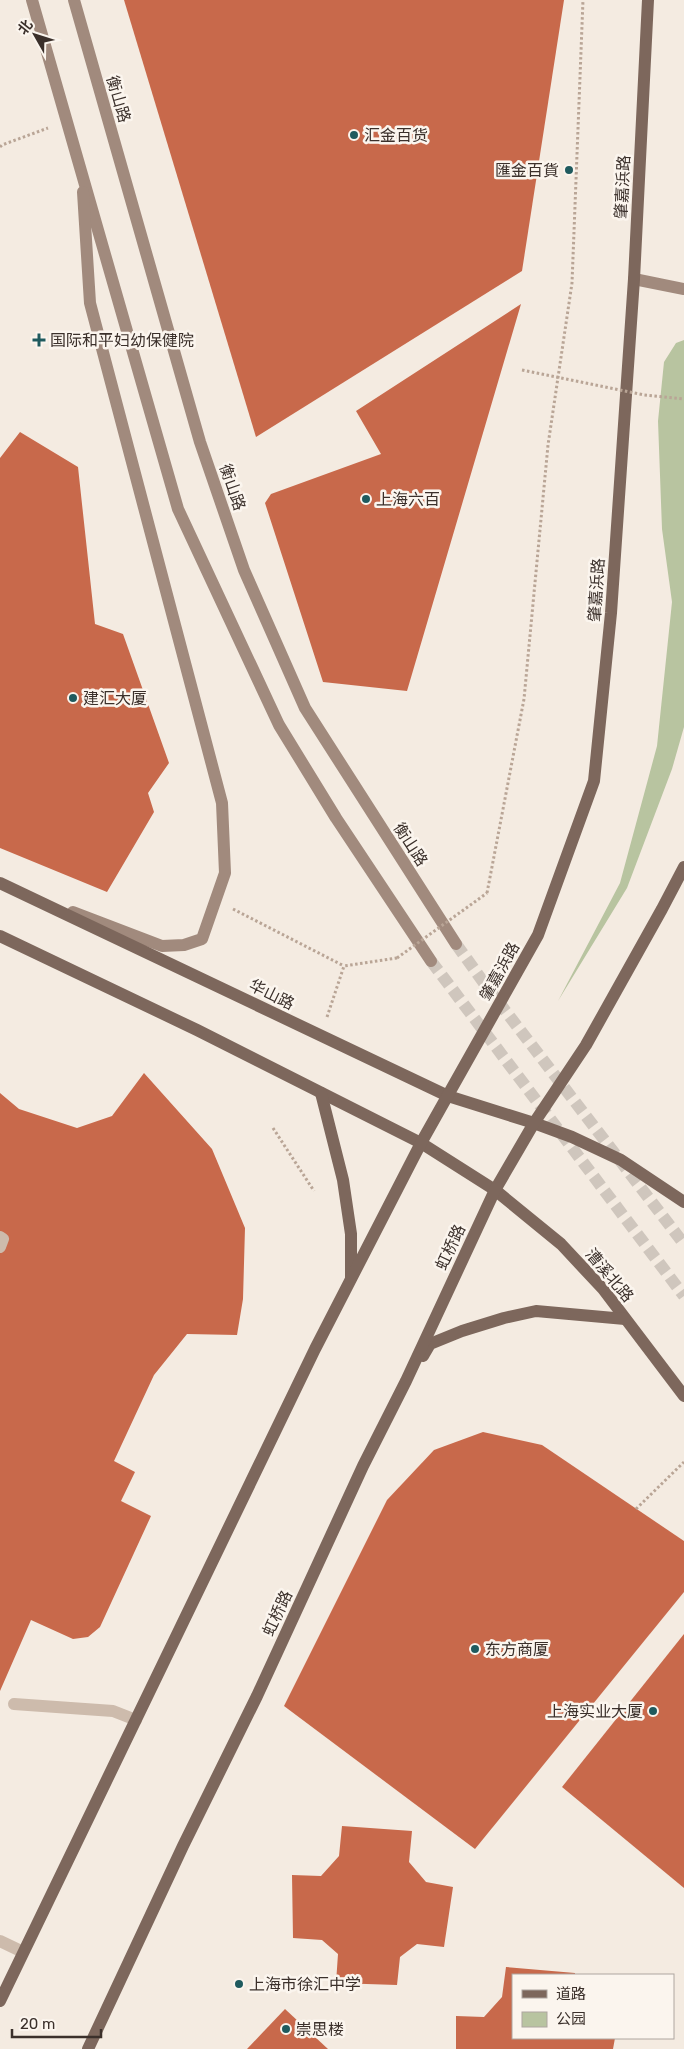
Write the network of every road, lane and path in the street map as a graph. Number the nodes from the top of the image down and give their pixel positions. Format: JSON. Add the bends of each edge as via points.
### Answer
{"nodes":[{"id":1,"x":32,"y":0,"type":"edge"},
{"id":2,"x":74,"y":0,"type":"edge"},
{"id":3,"x":583,"y":0,"type":"edge"},
{"id":4,"x":648,"y":0,"type":"edge"},
{"id":5,"x":56,"y":125,"type":"dead end"},
{"id":6,"x":0,"y":147,"type":"edge"},
{"id":7,"x":81,"y":165,"type":"junction"},
{"id":8,"x":634,"y":279,"type":"junction"},
{"id":9,"x":684,"y":289,"type":"edge"},
{"id":10,"x":522,"y":370,"type":"dead end"},
{"id":11,"x":559,"y":379,"type":"junction"},
{"id":12,"x":684,"y":399,"type":"edge"},
{"id":13,"x":548,"y":446,"type":"junction"},
{"id":14,"x":684,"y":867,"type":"edge"},
{"id":15,"x":0,"y":883,"type":"edge"},
{"id":16,"x":29,"y":895,"type":"junction"},
{"id":17,"x":216,"y":900,"type":"junction"},
{"id":18,"x":0,"y":936,"type":"edge"},
{"id":19,"x":456,"y":944,"type":"tunnel mouth"},
{"id":20,"x":430,"y":960,"type":"tunnel mouth"},
{"id":21,"x":344,"y":966,"type":"junction"},
{"id":22,"x":320,"y":1036,"type":"junction"},
{"id":23,"x":321,"y":1093,"type":"junction"},
{"id":24,"x":448,"y":1096,"type":"junction"},
{"id":25,"x":534,"y":1123,"type":"junction"},
{"id":26,"x":274,"y":1128,"type":"dead end"},
{"id":27,"x":421,"y":1143,"type":"junction"},
{"id":28,"x":495,"y":1190,"type":"junction"},
{"id":29,"x":314,"y":1191,"type":"dead end"},
{"id":30,"x":684,"y":1202,"type":"edge"},
{"id":31,"x":0,"y":1237,"type":"edge"},
{"id":32,"x":0,"y":1247,"type":"edge"},
{"id":33,"x":351,"y":1280,"type":"junction"},
{"id":34,"x":625,"y":1319,"type":"junction"},
{"id":35,"x":406,"y":1381,"type":"junction"},
{"id":36,"x":684,"y":1396,"type":"edge"},
{"id":37,"x":684,"y":1462,"type":"edge"},
{"id":38,"x":636,"y":1509,"type":"dead end"},
{"id":39,"x":14,"y":1704,"type":"dead end"},
{"id":40,"x":136,"y":1720,"type":"junction"},
{"id":41,"x":0,"y":1941,"type":"edge"},
{"id":42,"x":23,"y":1952,"type":"junction"},
{"id":43,"x":0,"y":2001,"type":"edge"},
{"id":44,"x":88,"y":2049,"type":"edge"}],
"edges":[{"from":1,"to":7,"type":"main road"},
{"from":2,"to":19,"type":"main road","name":"衡山路","via":[[200,442],[244,570],[305,708]]},
{"from":3,"to":13,"type":"path","via":[[572,283]]},
{"from":4,"to":8,"type":"main road","name":"肇嘉浜路"},
{"from":5,"to":6,"type":"path"},
{"from":7,"to":17,"type":"main road","via":[[90,303],[222,803],[225,873]]},
{"from":7,"to":20,"type":"main road","via":[[178,509],[279,725]]},
{"from":8,"to":9,"type":"main road"},
{"from":8,"to":24,"type":"main road","name":"肇嘉浜路","via":[[610,613],[594,781],[538,935]]},
{"from":10,"to":11,"type":"path","bridge":true},
{"from":11,"to":12,"type":"path","bridge":true},
{"from":11,"to":13,"type":"path"},
{"from":13,"to":21,"type":"path","bridge":true,"via":[[524,699],[487,893],[397,958]]},
{"from":14,"to":25,"type":"main road","via":[[586,1045]]},
{"from":15,"to":16,"type":"main road","name":"华山路"},
{"from":16,"to":17,"type":"main road","via":[[162,946],[202,940]]},
{"from":16,"to":22,"type":"main road","name":"华山路"},
{"from":17,"to":21,"type":"path"},
{"from":18,"to":23,"type":"main road"},
{"from":21,"to":22,"type":"path"},
{"from":22,"to":24,"type":"main road","name":"华山路"},
{"from":23,"to":27,"type":"main road"},
{"from":23,"to":33,"type":"main road","via":[[343,1180],[351,1234]]},
{"from":24,"to":25,"type":"main road","name":"华山路"},
{"from":24,"to":27,"type":"main road","name":"肇嘉浜路"},
{"from":25,"to":28,"type":"main road"},
{"from":25,"to":30,"type":"main road","via":[[621,1160]]},
{"from":26,"to":29,"type":"path"},
{"from":27,"to":28,"type":"main road"},
{"from":27,"to":33,"type":"main road"},
{"from":28,"to":34,"type":"main road","name":"漕溪北路","via":[[561,1244],[603,1289]]},
{"from":28,"to":35,"type":"main road","name":"虹桥路"},
{"from":31,"to":32,"type":"street","via":[[4,1239]]},
{"from":33,"to":40,"type":"main road"},
{"from":34,"to":35,"type":"main road","via":[[536,1311],[504,1318],[430,1344]]},
{"from":34,"to":36,"type":"main road","name":"漕溪北路"},
{"from":35,"to":44,"type":"main road","name":"虹桥路"},
{"from":37,"to":38,"type":"path"},
{"from":39,"to":40,"type":"street","via":[[113,1711]]},
{"from":40,"to":42,"type":"main road"},
{"from":41,"to":42,"type":"street"},
{"from":42,"to":43,"type":"main road"}]}
